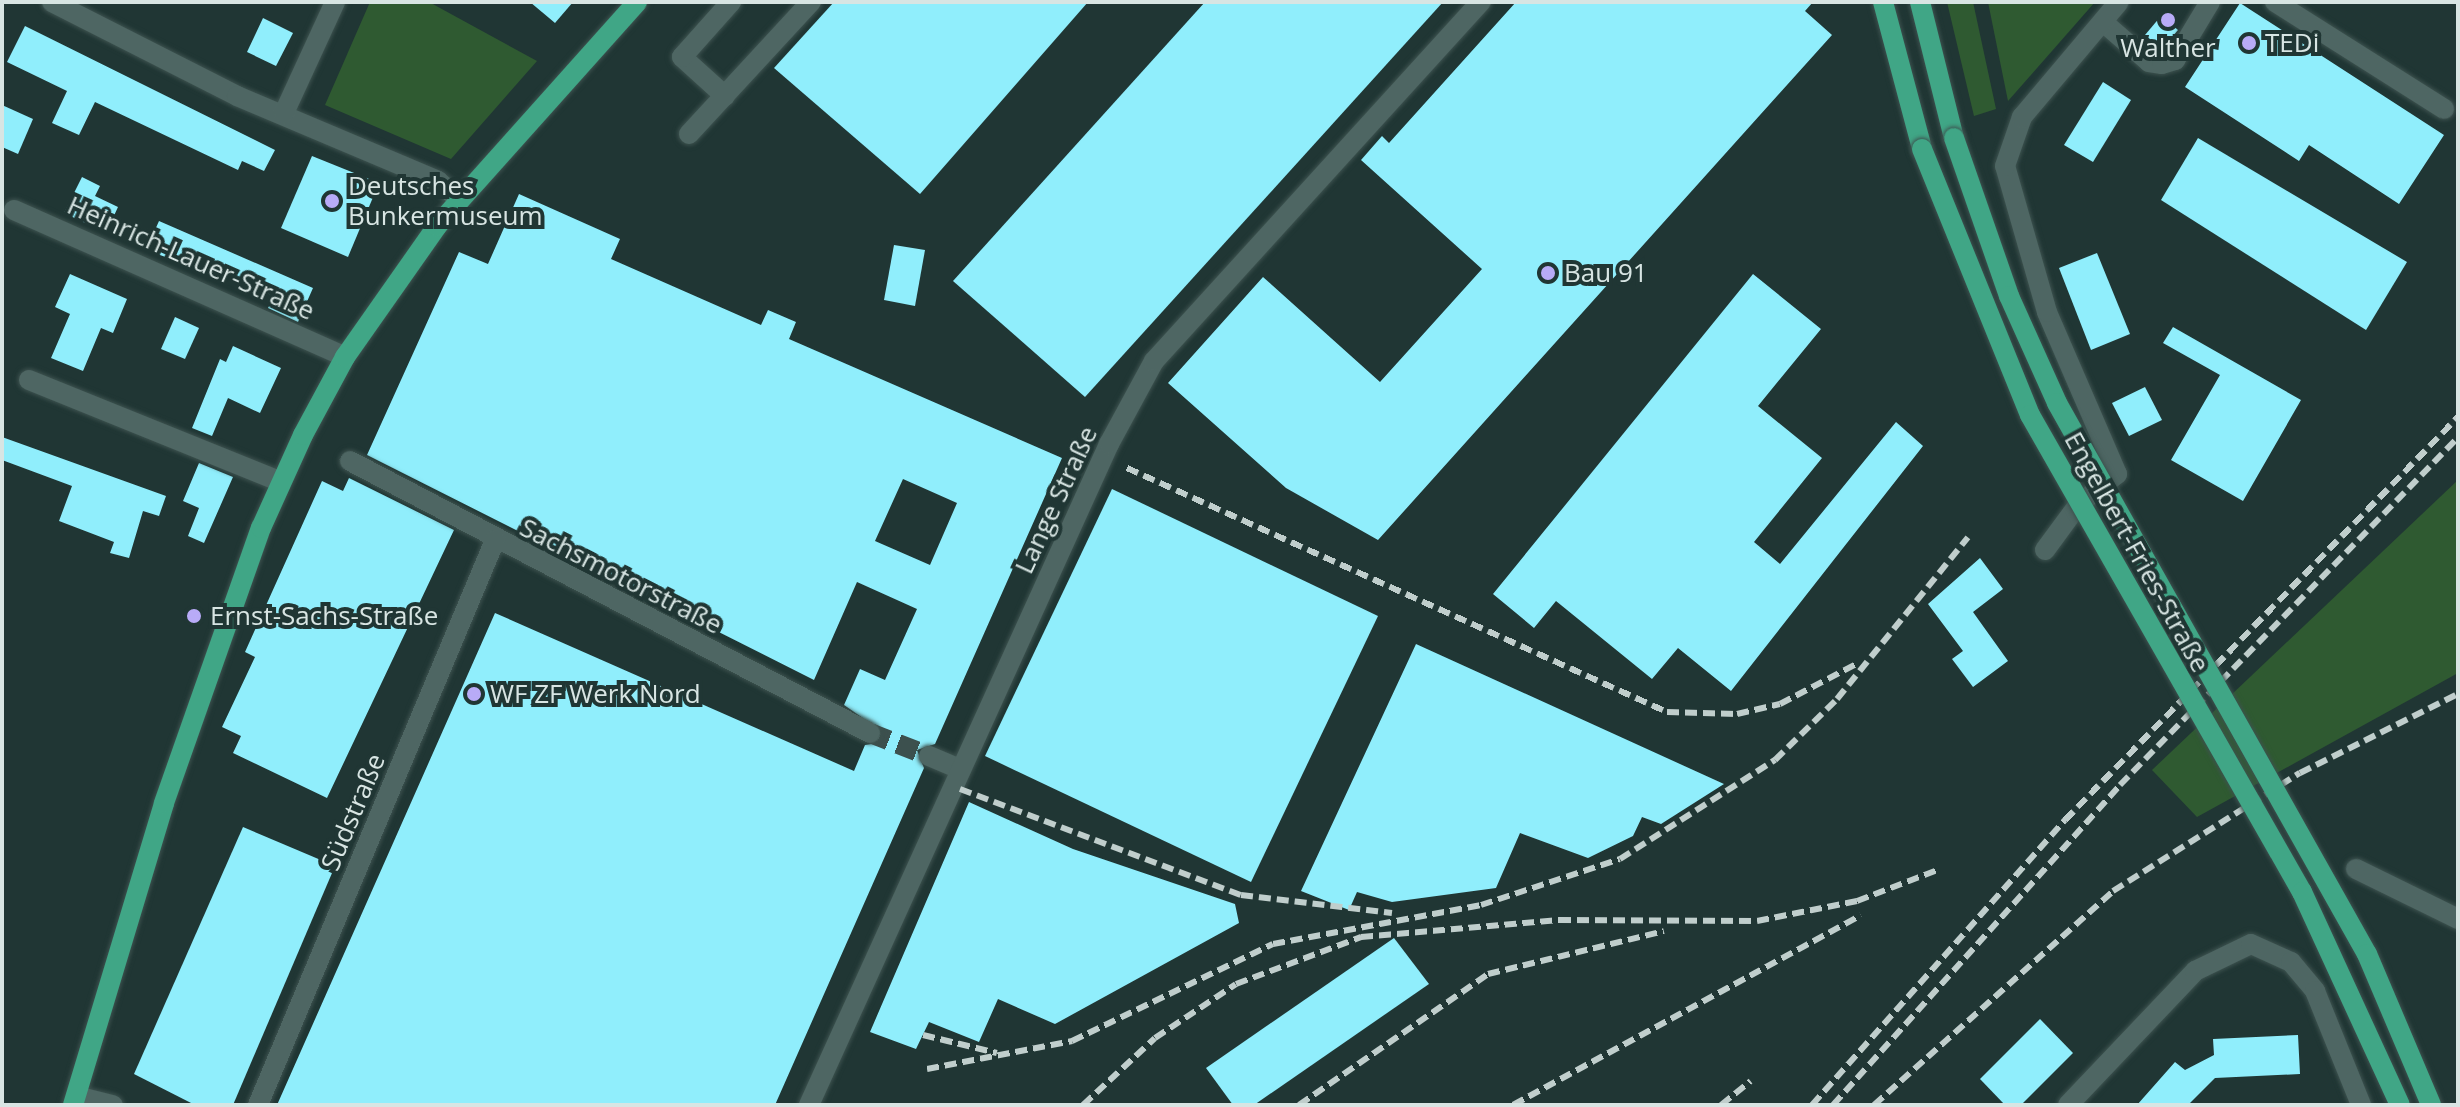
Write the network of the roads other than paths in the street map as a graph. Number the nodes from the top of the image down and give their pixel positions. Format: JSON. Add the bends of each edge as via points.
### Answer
{"nodes":[{"id":1,"x":52,"y":2,"type":"edge"},
{"id":2,"x":335,"y":2,"type":"edge"},
{"id":3,"x":637,"y":2,"type":"edge"},
{"id":4,"x":731,"y":2,"type":"edge"},
{"id":5,"x":811,"y":2,"type":"edge"},
{"id":6,"x":1481,"y":2,"type":"edge"},
{"id":7,"x":1883,"y":2,"type":"edge"},
{"id":8,"x":1920,"y":2,"type":"edge"},
{"id":9,"x":2119,"y":2,"type":"edge"},
{"id":10,"x":2210,"y":2,"type":"edge"},
{"id":11,"x":2275,"y":2,"type":"edge"},
{"id":12,"x":2103,"y":22,"type":"junction"},
{"id":13,"x":725,"y":96,"type":"junction"},
{"id":14,"x":2444,"y":109,"type":"dead end"},
{"id":15,"x":284,"y":113,"type":"junction"},
{"id":16,"x":689,"y":134,"type":"dead end"},
{"id":17,"x":459,"y":199,"type":"junction"},
{"id":18,"x":14,"y":210,"type":"dead end"},
{"id":19,"x":345,"y":357,"type":"junction"},
{"id":20,"x":29,"y":380,"type":"dead end"},
{"id":21,"x":350,"y":461,"type":"dead end"},
{"id":22,"x":281,"y":482,"type":"junction"},
{"id":23,"x":495,"y":540,"type":"junction"},
{"id":24,"x":2045,"y":550,"type":"dead end"},
{"id":25,"x":870,"y":733,"type":"tunnel mouth"},
{"id":26,"x":929,"y":756,"type":"tunnel mouth"},
{"id":27,"x":960,"y":769,"type":"junction"},
{"id":28,"x":2356,"y":869,"type":"dead end"},
{"id":29,"x":2458,"y":919,"type":"edge"},
{"id":30,"x":74,"y":1101,"type":"edge"},
{"id":31,"x":113,"y":1105,"type":"edge"},
{"id":32,"x":258,"y":1105,"type":"edge"},
{"id":33,"x":809,"y":1105,"type":"edge"},
{"id":34,"x":2068,"y":1105,"type":"edge"},
{"id":35,"x":2361,"y":1105,"type":"edge"},
{"id":36,"x":2400,"y":1105,"type":"edge"},
{"id":37,"x":2431,"y":1105,"type":"edge"}],
"edges":[{"from":1,"to":15,"type":"street"},
{"from":2,"to":15,"type":"street"},
{"from":3,"to":17,"type":"main road"},
{"from":4,"to":13,"type":"street","via":[[682,57]]},
{"from":5,"to":13,"type":"street"},
{"from":6,"to":27,"type":"street","name":"Lange Straße","via":[[1154,361]]},
{"from":7,"to":36,"type":"main road","name":"Engelbert-Fries-Straße","bridge":true,"via":[[1922,149],[2030,415],[2302,892]]},
{"from":8,"to":37,"type":"main road","name":"Engelbert-Fries-Straße","bridge":true,"via":[[1954,138],[2004,283],[2057,403],[2367,954]]},
{"from":9,"to":12,"type":"street"},
{"from":10,"to":12,"type":"street","via":[[2175,60],[2162,64],[2149,62]]},
{"from":11,"to":14,"type":"street"},
{"from":12,"to":24,"type":"street","via":[[2022,117],[2005,166],[2056,336],[2117,474],[2078,505]]},
{"from":13,"to":16,"type":"street"},
{"from":15,"to":17,"type":"street","via":[[438,181]]},
{"from":17,"to":19,"type":"main road"},
{"from":18,"to":19,"type":"street","name":"Heinrich-Lauer-Straße"},
{"from":19,"to":22,"type":"main road"},
{"from":20,"to":22,"type":"street"},
{"from":21,"to":23,"type":"street","name":"Sachsmotorstraße"},
{"from":22,"to":30,"type":"main road","via":[[159,817]]},
{"from":23,"to":25,"type":"street","name":"Sachsmotorstraße"},
{"from":23,"to":32,"type":"street","name":"Südstraße"},
{"from":26,"to":27,"type":"street"},
{"from":27,"to":33,"type":"street","name":"Lange Straße"},
{"from":28,"to":29,"type":"street"},
{"from":30,"to":31,"type":"street"},
{"from":34,"to":35,"type":"street","via":[[2195,971],[2251,944],[2291,962],[2315,991]]}]}
